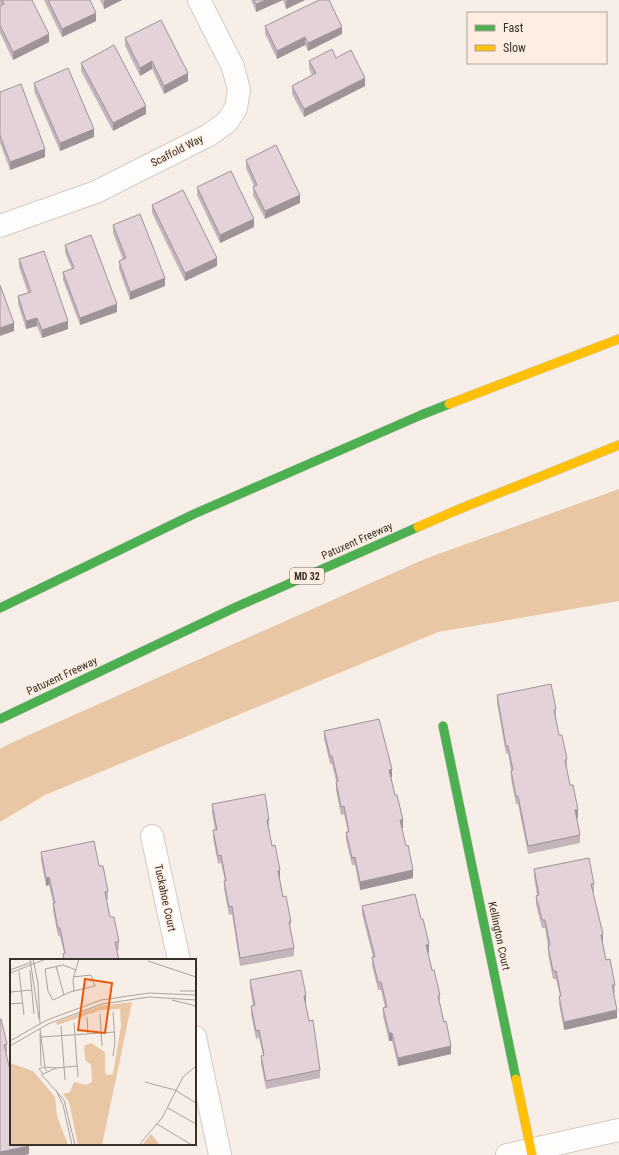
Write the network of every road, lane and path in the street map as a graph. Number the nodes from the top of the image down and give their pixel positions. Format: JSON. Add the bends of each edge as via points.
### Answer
{"nodes":[{"id":1,"x":198,"y":0,"type":"edge"},
{"id":2,"x":0,"y":226,"type":"edge"},
{"id":3,"x":619,"y":339,"type":"edge"},
{"id":4,"x":619,"y":445,"type":"edge"},
{"id":5,"x":0,"y":608,"type":"edge"},
{"id":6,"x":0,"y":719,"type":"edge"},
{"id":7,"x":443,"y":726,"type":"dead end"},
{"id":8,"x":152,"y":836,"type":"dead end"},
{"id":9,"x":179,"y":959,"type":"edge"},
{"id":10,"x":196,"y":1042,"type":"edge"},
{"id":11,"x":619,"y":1130,"type":"edge"},
{"id":12,"x":532,"y":1152,"type":"edge"},
{"id":13,"x":220,"y":1155,"type":"edge"},
{"id":14,"x":507,"y":1155,"type":"edge"}],
"edges":[{"from":1,"to":2,"type":"street","name":"Scaffold Way","via":[[233,67],[239,90],[236,108],[227,122],[209,135],[96,192]]},
{"from":3,"to":5,"type":"main road","via":[[421,415],[194,514]]},
{"from":4,"to":6,"type":"main road","name":"Patuxent Freeway","number":"MD 32","via":[[458,510],[236,607]]},
{"from":7,"to":12,"type":"main road","name":"Kellington Court"},
{"from":8,"to":9,"type":"street","name":"Tuckahoe Court"},
{"from":10,"to":13,"type":"street"},
{"from":11,"to":12,"type":"street"},
{"from":12,"to":14,"type":"street"}]}
